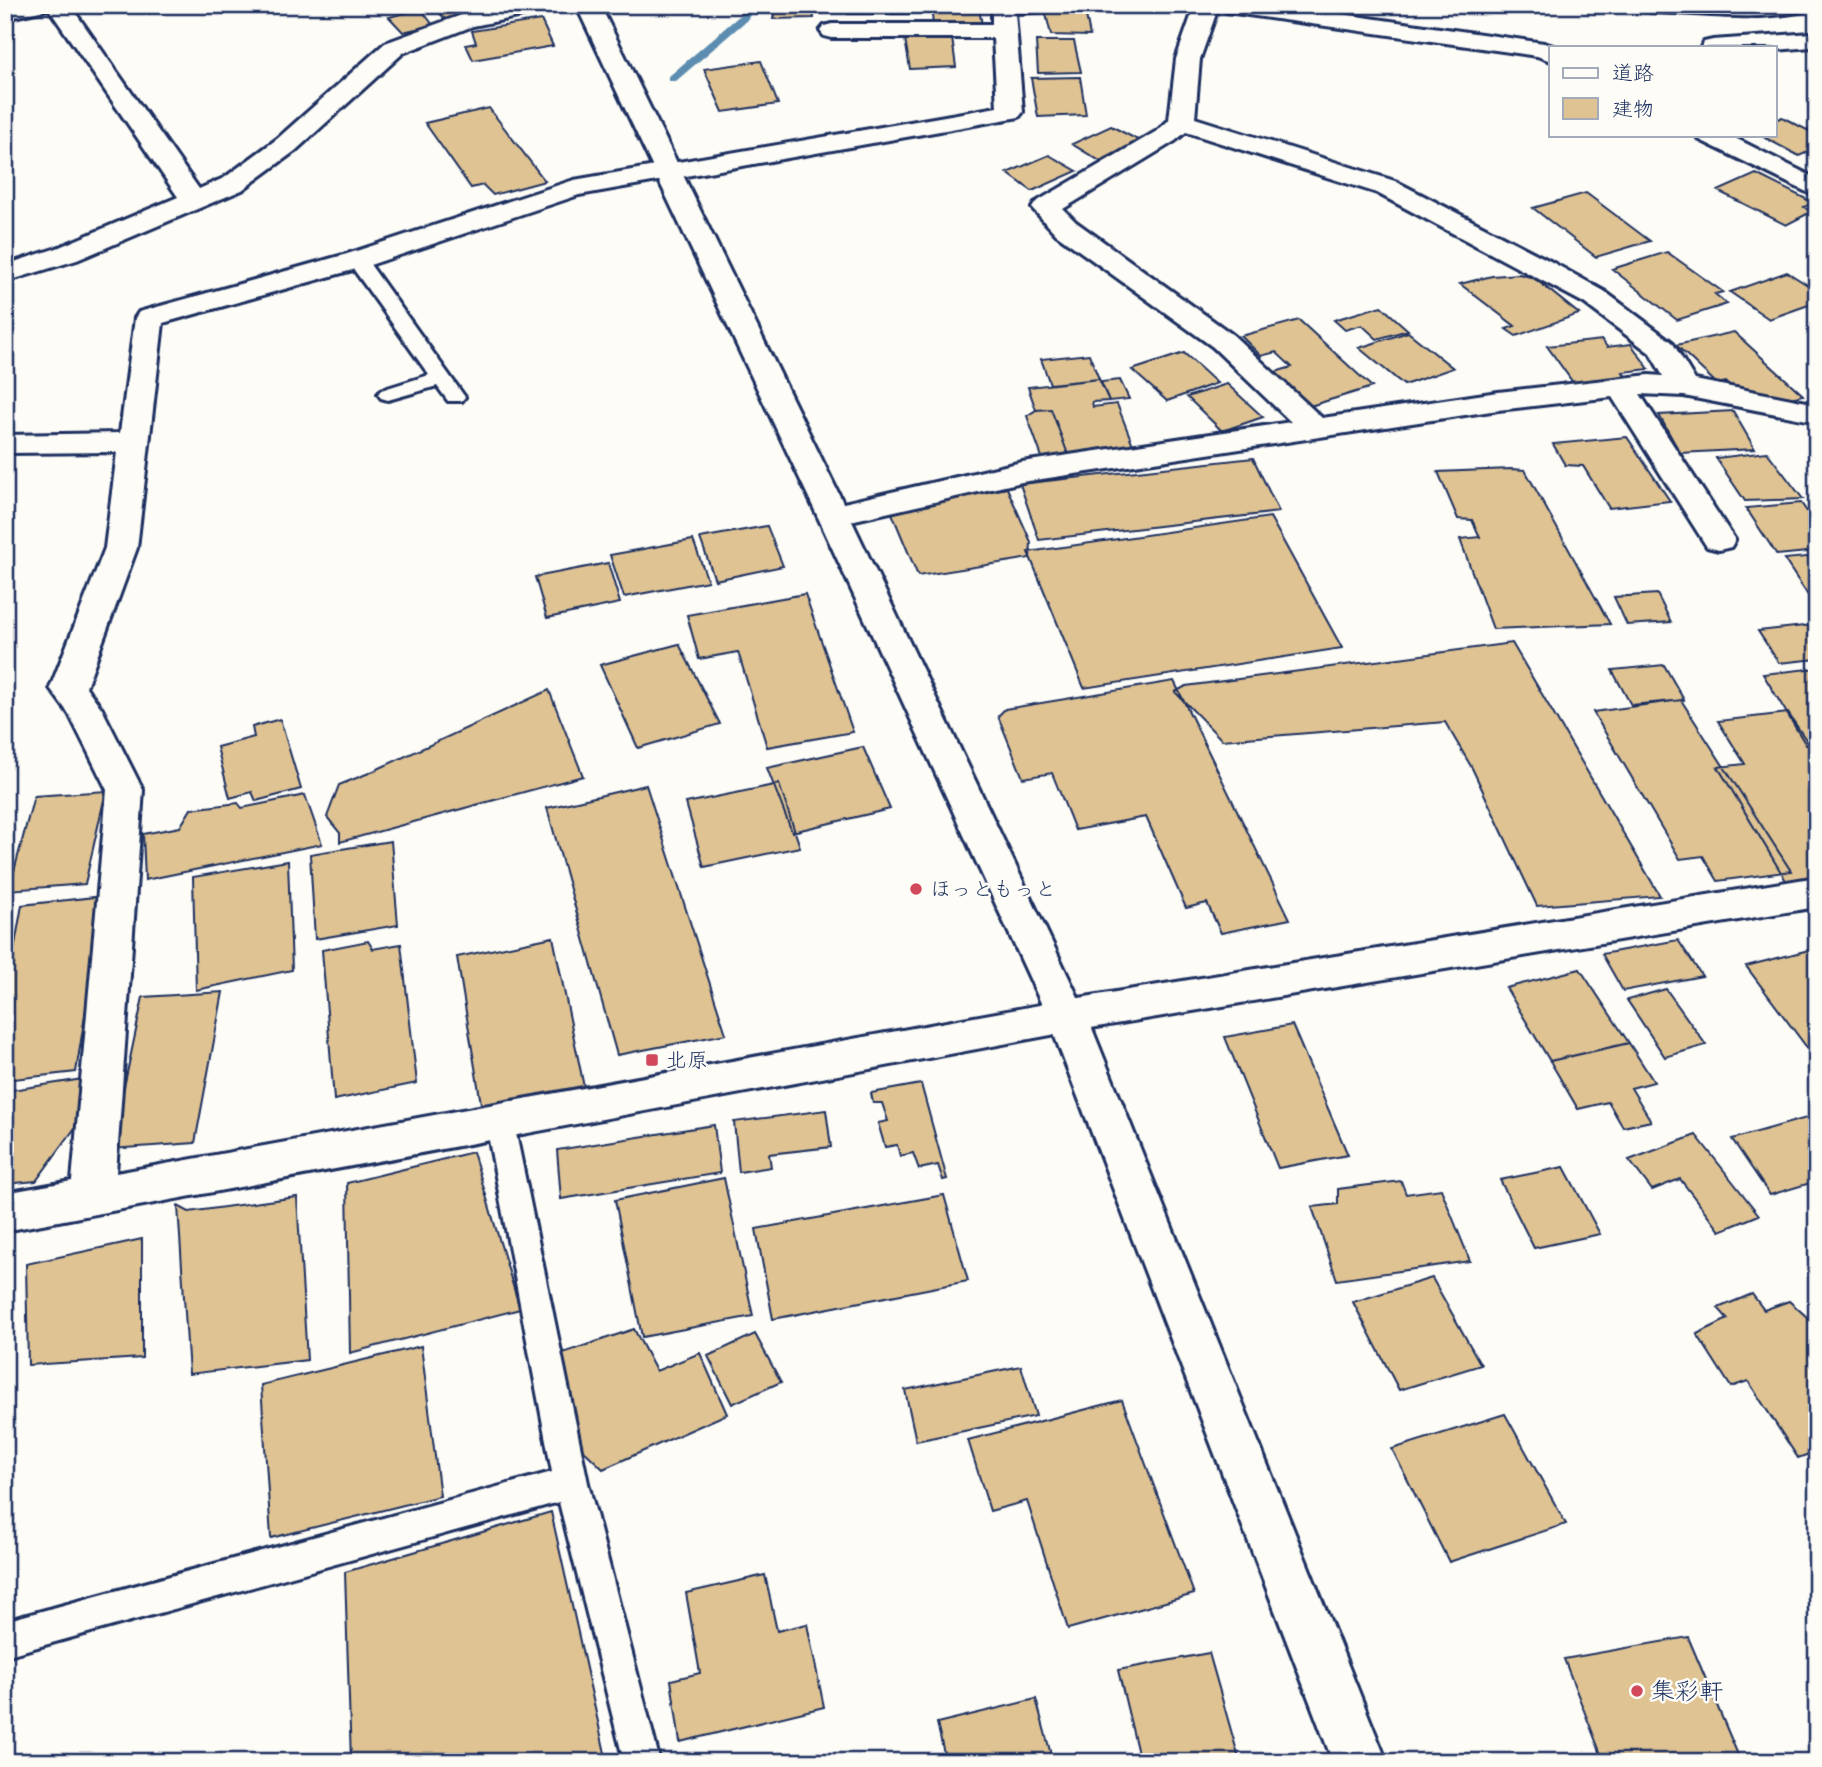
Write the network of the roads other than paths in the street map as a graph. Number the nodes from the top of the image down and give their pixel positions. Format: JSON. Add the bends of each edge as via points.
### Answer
{"nodes":[{"id":1,"x":40,"y":5,"type":"edge"},
{"id":2,"x":58,"y":5,"type":"edge"},
{"id":3,"x":544,"y":5,"type":"edge"},
{"id":4,"x":588,"y":5,"type":"edge"},
{"id":5,"x":1052,"y":5,"type":"edge"},
{"id":6,"x":1207,"y":5,"type":"edge"},
{"id":7,"x":1227,"y":5,"type":"edge"},
{"id":8,"x":1652,"y":5,"type":"edge"},
{"id":9,"x":1798,"y":5,"type":"edge"},
{"id":10,"x":5,"y":12,"type":"edge"},
{"id":11,"x":832,"y":31,"type":"dead end"},
{"id":12,"x":1005,"y":31,"type":"junction"},
{"id":13,"x":1812,"y":40,"type":"dead end"},
{"id":14,"x":1727,"y":46,"type":"edge"},
{"id":15,"x":1549,"y":53,"type":"edge"},
{"id":16,"x":1182,"y":121,"type":"junction"},
{"id":17,"x":1711,"y":136,"type":"edge"},
{"id":18,"x":665,"y":170,"type":"junction"},
{"id":19,"x":1817,"y":189,"type":"edge"},
{"id":20,"x":195,"y":202,"type":"junction"},
{"id":21,"x":356,"y":260,"type":"junction"},
{"id":22,"x":5,"y":274,"type":"edge"},
{"id":23,"x":441,"y":377,"type":"junction"},
{"id":24,"x":1621,"y":387,"type":"junction"},
{"id":25,"x":1684,"y":387,"type":"junction"},
{"id":26,"x":388,"y":394,"type":"dead end"},
{"id":27,"x":455,"y":397,"type":"dead end"},
{"id":28,"x":1817,"y":413,"type":"edge"},
{"id":29,"x":1315,"y":428,"type":"junction"},
{"id":30,"x":134,"y":442,"type":"junction"},
{"id":31,"x":5,"y":444,"type":"edge"},
{"id":32,"x":833,"y":514,"type":"junction"},
{"id":33,"x":1719,"y":540,"type":"dead end"},
{"id":34,"x":1817,"y":892,"type":"edge"},
{"id":35,"x":1067,"y":1016,"type":"junction"},
{"id":36,"x":499,"y":1119,"type":"junction"},
{"id":37,"x":92,"y":1197,"type":"junction"},
{"id":38,"x":5,"y":1212,"type":"edge"},
{"id":39,"x":571,"y":1483,"type":"junction"},
{"id":40,"x":5,"y":1639,"type":"edge"},
{"id":41,"x":642,"y":1762,"type":"edge"},
{"id":42,"x":1360,"y":1762,"type":"edge"}],
"edges":[{"from":1,"to":10,"type":"street"},
{"from":2,"to":20,"type":"street"},
{"from":3,"to":20,"type":"street","via":[[467,20],[394,48],[286,145],[233,184]]},
{"from":4,"to":18,"type":"street"},
{"from":5,"to":12,"type":"street","via":[[1003,6]]},
{"from":6,"to":16,"type":"street","via":[[1188,59]]},
{"from":7,"to":15,"type":"street"},
{"from":8,"to":9,"type":"street"},
{"from":11,"to":12,"type":"street"},
{"from":12,"to":18,"type":"street","via":[[1010,112]]},
{"from":13,"to":14,"type":"street"},
{"from":16,"to":25,"type":"street","via":[[1386,187],[1540,267],[1594,297],[1662,348]]},
{"from":16,"to":29,"type":"street","via":[[1166,136],[1046,208],[1066,228],[1223,341]]},
{"from":17,"to":19,"type":"street"},
{"from":18,"to":21,"type":"street","via":[[574,188]]},
{"from":18,"to":32,"type":"street"},
{"from":20,"to":22,"type":"street"},
{"from":21,"to":23,"type":"lane"},
{"from":21,"to":30,"type":"street","via":[[149,318]]},
{"from":23,"to":26,"type":"lane"},
{"from":23,"to":27,"type":"lane"},
{"from":24,"to":25,"type":"street"},
{"from":24,"to":29,"type":"street"},
{"from":24,"to":33,"type":"street"},
{"from":25,"to":28,"type":"street"},
{"from":29,"to":32,"type":"street","via":[[1022,472]]},
{"from":30,"to":31,"type":"street"},
{"from":30,"to":37,"type":"street","via":[[121,548],[68,688],[84,709],[125,790]]},
{"from":32,"to":35,"type":"street"},
{"from":34,"to":35,"type":"street"},
{"from":35,"to":36,"type":"street"},
{"from":35,"to":42,"type":"street"},
{"from":36,"to":37,"type":"street"},
{"from":36,"to":39,"type":"lane"},
{"from":37,"to":38,"type":"street"},
{"from":39,"to":40,"type":"lane"},
{"from":39,"to":41,"type":"lane"}]}
